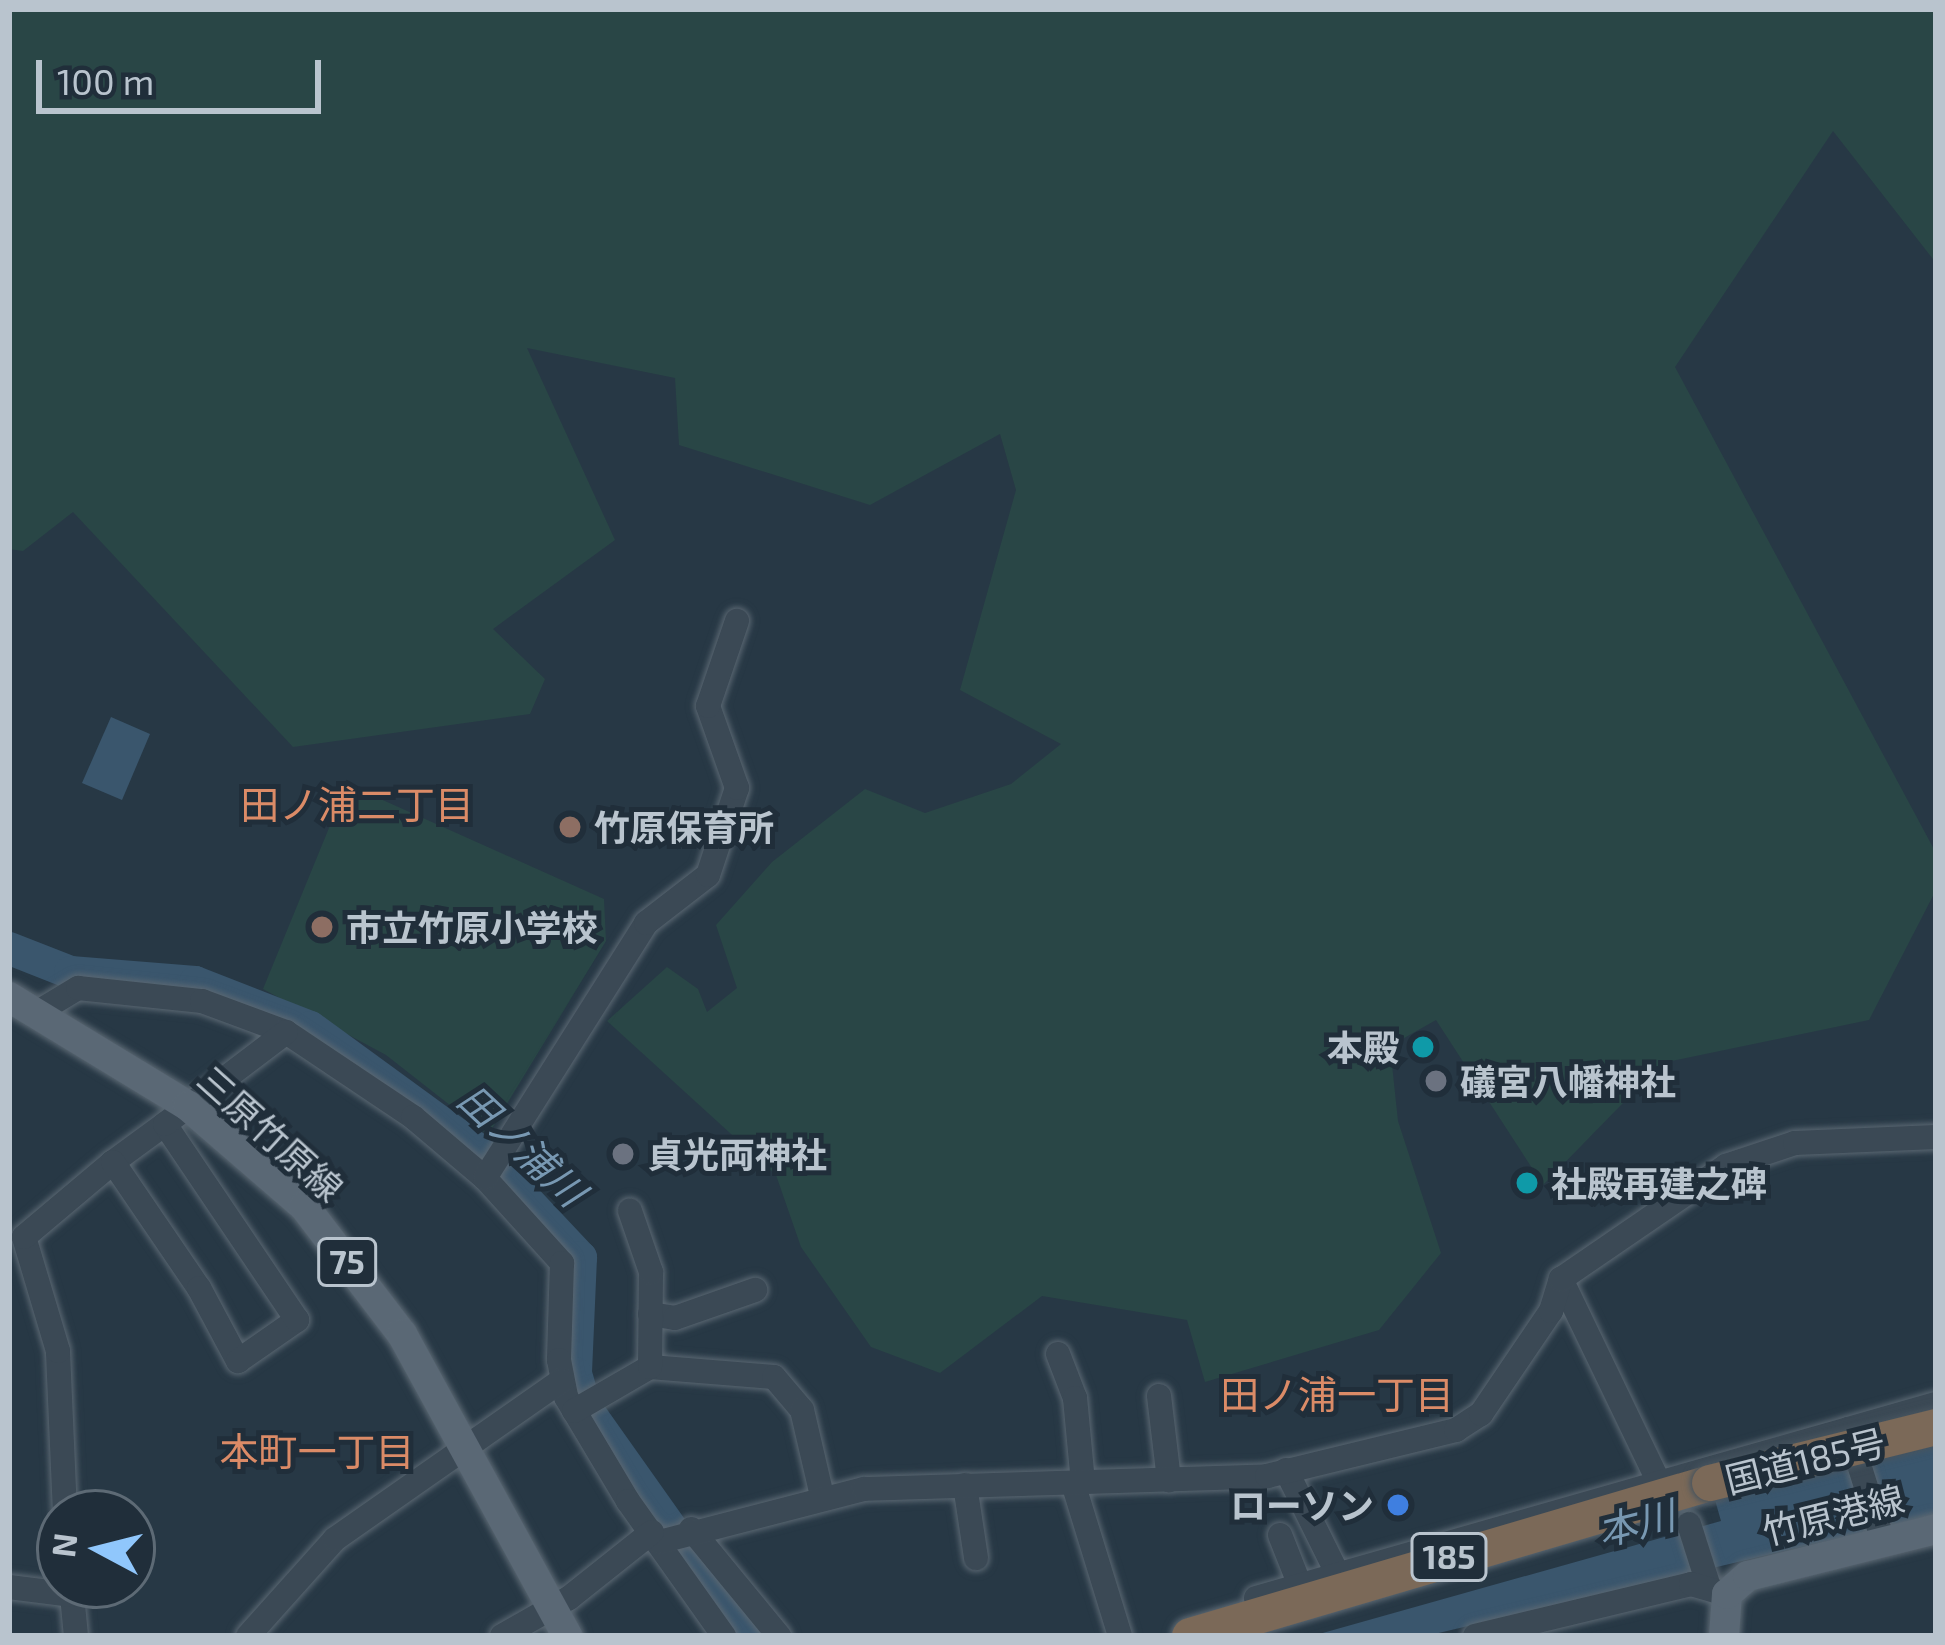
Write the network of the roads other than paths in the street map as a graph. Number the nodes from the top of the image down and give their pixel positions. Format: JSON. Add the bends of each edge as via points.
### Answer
{"nodes":[{"id":1,"x":737,"y":621,"type":"dead end"},
{"id":2,"x":9,"y":997,"type":"edge"},
{"id":3,"x":38,"y":1012,"type":"junction"},
{"id":4,"x":286,"y":1032,"type":"junction"},
{"id":5,"x":177,"y":1115,"type":"junction"},
{"id":6,"x":1935,"y":1134,"type":"edge"},
{"id":7,"x":113,"y":1162,"type":"junction"},
{"id":8,"x":491,"y":1169,"type":"junction"},
{"id":9,"x":630,"y":1211,"type":"dead end"},
{"id":10,"x":1561,"y":1279,"type":"junction"},
{"id":11,"x":754,"y":1290,"type":"dead end"},
{"id":12,"x":650,"y":1315,"type":"junction"},
{"id":13,"x":1058,"y":1354,"type":"dead end"},
{"id":14,"x":650,"y":1367,"type":"junction"},
{"id":15,"x":562,"y":1381,"type":"junction"},
{"id":16,"x":1159,"y":1396,"type":"dead end"},
{"id":17,"x":1936,"y":1404,"type":"edge"},
{"id":18,"x":574,"y":1411,"type":"junction"},
{"id":19,"x":1936,"y":1427,"type":"edge"},
{"id":20,"x":1850,"y":1433,"type":"junction"},
{"id":21,"x":463,"y":1444,"type":"junction"},
{"id":22,"x":1936,"y":1450,"type":"edge"},
{"id":23,"x":1286,"y":1470,"type":"junction"},
{"id":24,"x":1169,"y":1480,"type":"junction"},
{"id":25,"x":1078,"y":1483,"type":"junction"},
{"id":26,"x":965,"y":1485,"type":"junction"},
{"id":27,"x":64,"y":1489,"type":"edge"},
{"id":28,"x":822,"y":1496,"type":"junction"},
{"id":29,"x":1688,"y":1498,"type":"junction"},
{"id":30,"x":1936,"y":1529,"type":"edge"},
{"id":31,"x":669,"y":1535,"type":"junction"},
{"id":32,"x":1280,"y":1535,"type":"dead end"},
{"id":33,"x":1881,"y":1535,"type":"junction"},
{"id":34,"x":976,"y":1558,"type":"dead end"},
{"id":35,"x":1299,"y":1583,"type":"junction"},
{"id":36,"x":1714,"y":1584,"type":"junction"},
{"id":37,"x":1344,"y":1587,"type":"junction"},
{"id":38,"x":551,"y":1607,"type":"junction"},
{"id":39,"x":1253,"y":1622,"type":"edge"},
{"id":40,"x":1578,"y":1626,"type":"edge"},
{"id":41,"x":248,"y":1636,"type":"edge"},
{"id":42,"x":502,"y":1636,"type":"edge"},
{"id":43,"x":567,"y":1636,"type":"edge"},
{"id":44,"x":724,"y":1636,"type":"edge"},
{"id":45,"x":779,"y":1636,"type":"edge"},
{"id":46,"x":1120,"y":1636,"type":"edge"},
{"id":47,"x":1190,"y":1636,"type":"edge"},
{"id":48,"x":1475,"y":1636,"type":"edge"},
{"id":49,"x":1724,"y":1636,"type":"edge"}],
"edges":[{"from":1,"to":8,"type":"street","via":[[708,706],[736,788],[708,875],[646,923]]},
{"from":2,"to":3,"type":"main road","name":"三原竹原線","number":"75"},
{"from":3,"to":4,"type":"street","via":[[78,988],[202,1000]]},
{"from":3,"to":5,"type":"main road","name":"三原竹原線","number":"75"},
{"from":4,"to":5,"type":"street"},
{"from":4,"to":8,"type":"street"},
{"from":5,"to":7,"type":"street"},
{"from":5,"to":7,"type":"street","via":[[296,1320],[238,1361]]},
{"from":5,"to":21,"type":"main road","name":"三原竹原線","number":"75","via":[[304,1206],[401,1334]]},
{"from":6,"to":10,"type":"street","via":[[1753,1152]]},
{"from":7,"to":27,"type":"street","via":[[24,1237],[58,1351]]},
{"from":8,"to":15,"type":"street","via":[[562,1262]]},
{"from":9,"to":12,"type":"street","via":[[651,1272]]},
{"from":10,"to":23,"type":"street","via":[[1551,1311],[1481,1414],[1456,1430]]},
{"from":10,"to":29,"type":"street"},
{"from":11,"to":12,"type":"street","via":[[675,1318]]},
{"from":12,"to":14,"type":"street"},
{"from":13,"to":25,"type":"street","via":[[1075,1398]]},
{"from":14,"to":18,"type":"street"},
{"from":14,"to":28,"type":"street","via":[[774,1377],[802,1410]]},
{"from":15,"to":18,"type":"street"},
{"from":15,"to":21,"type":"street"},
{"from":16,"to":24,"type":"street"},
{"from":17,"to":20,"type":"street"},
{"from":18,"to":31,"type":"street"},
{"from":19,"to":29,"type":"highway","name":"国道185号","number":"185","bridge":true},
{"from":20,"to":29,"type":"street"},
{"from":20,"to":33,"type":"street"},
{"from":21,"to":38,"type":"main road","name":"三原竹原線","number":"75"},
{"from":21,"to":41,"type":"street","via":[[335,1539]]},
{"from":22,"to":29,"type":"highway","name":"国道185号","number":"185"},
{"from":23,"to":24,"type":"street"},
{"from":23,"to":37,"type":"street"},
{"from":24,"to":25,"type":"street"},
{"from":25,"to":26,"type":"street"},
{"from":25,"to":46,"type":"street"},
{"from":26,"to":28,"type":"street"},
{"from":26,"to":34,"type":"street"},
{"from":28,"to":31,"type":"street"},
{"from":29,"to":36,"type":"street"},
{"from":29,"to":37,"type":"highway","name":"国道185号","number":"185"},
{"from":29,"to":37,"type":"highway","name":"国道185号","number":"185"},
{"from":30,"to":33,"type":"main road","name":"竹原港線"},
{"from":31,"to":38,"type":"street"},
{"from":31,"to":44,"type":"street"},
{"from":31,"to":45,"type":"street"},
{"from":32,"to":35,"type":"street"},
{"from":33,"to":36,"type":"main road","name":"竹原港線"},
{"from":35,"to":37,"type":"street"},
{"from":35,"to":39,"type":"street"},
{"from":36,"to":40,"type":"street","via":[[1690,1584]]},
{"from":36,"to":49,"type":"main road"},
{"from":37,"to":39,"type":"highway","name":"国道185号","number":"185"},
{"from":38,"to":42,"type":"street"},
{"from":38,"to":43,"type":"main road","name":"三原竹原線","number":"75"},
{"from":39,"to":47,"type":"highway","name":"国道185号","number":"185"},
{"from":40,"to":48,"type":"street"}]}
